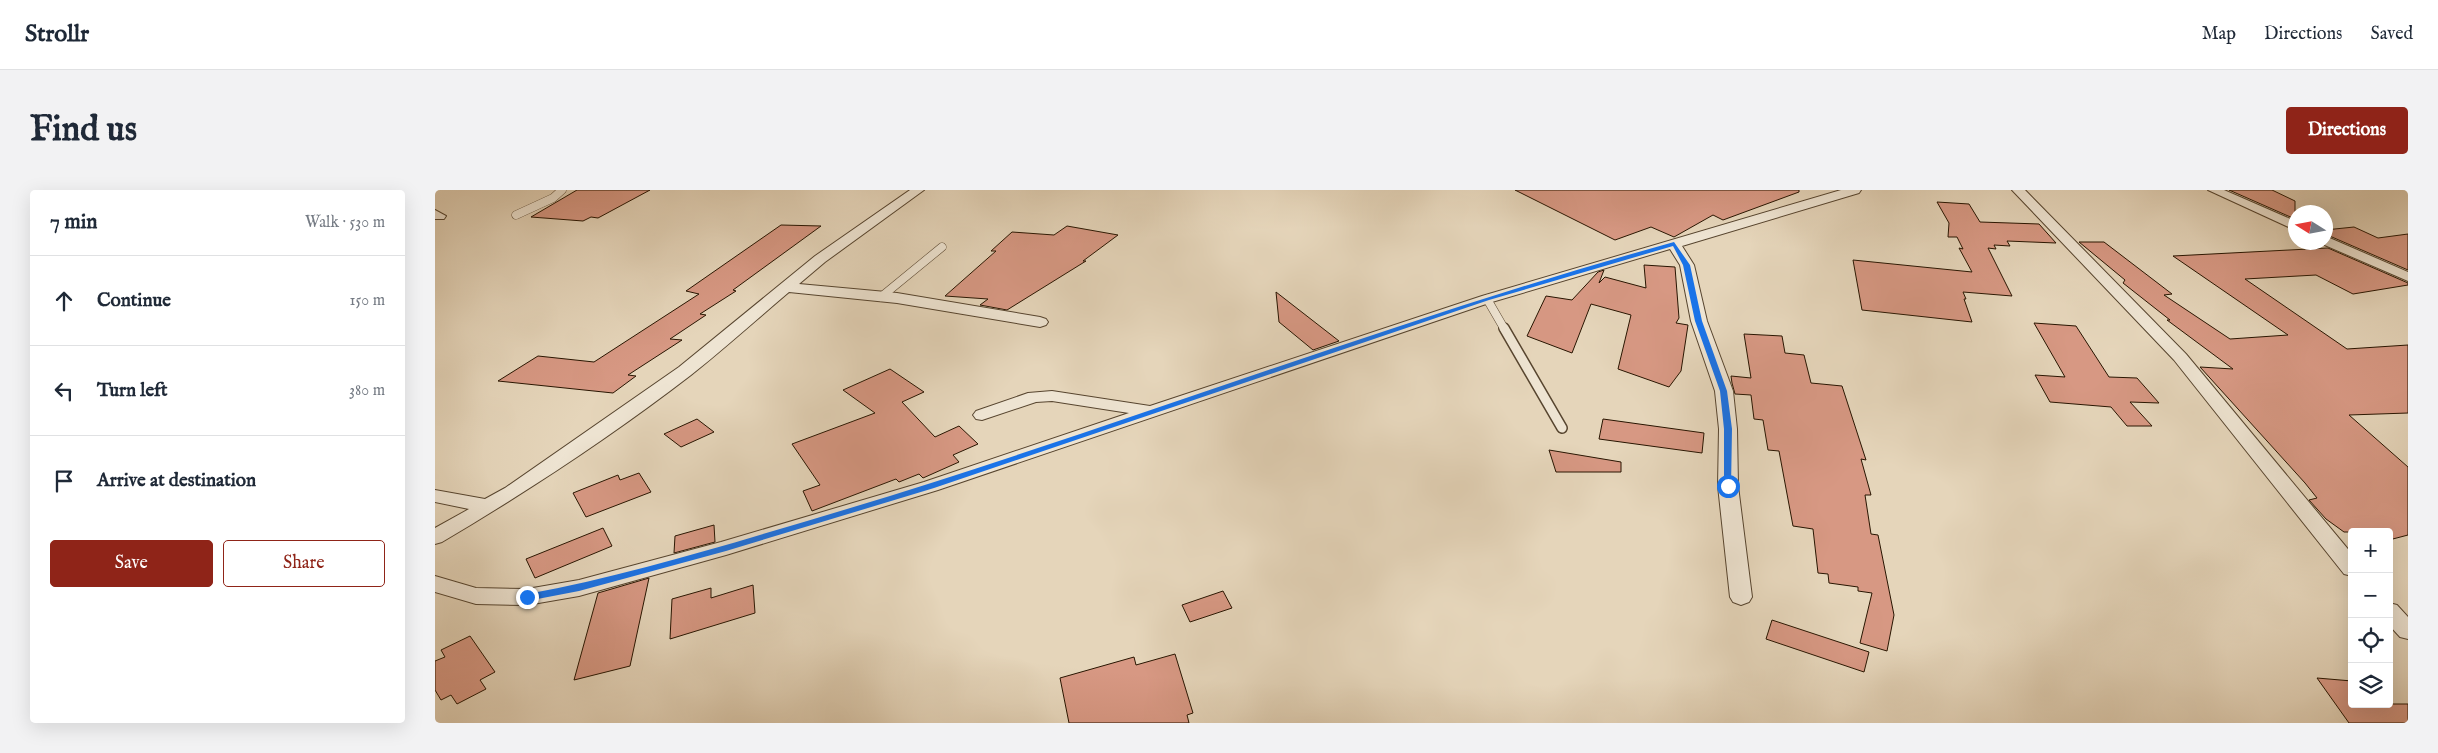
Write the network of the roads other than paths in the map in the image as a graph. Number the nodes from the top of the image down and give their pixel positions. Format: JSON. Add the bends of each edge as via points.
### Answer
{"nodes":[{"id":1,"x":561,"y":190,"type":"edge"},
{"id":2,"x":919,"y":190,"type":"edge"},
{"id":3,"x":1855,"y":190,"type":"edge"},
{"id":4,"x":2018,"y":190,"type":"edge"},
{"id":5,"x":2214,"y":190,"type":"edge"},
{"id":6,"x":516,"y":216,"type":"dead end"},
{"id":7,"x":2288,"y":223,"type":"edge"},
{"id":8,"x":1674,"y":244,"type":"junction"},
{"id":9,"x":2333,"y":244,"type":"edge"},
{"id":10,"x":942,"y":247,"type":"dead end"},
{"id":11,"x":2408,"y":277,"type":"edge"},
{"id":12,"x":785,"y":287,"type":"junction"},
{"id":13,"x":881,"y":297,"type":"junction"},
{"id":14,"x":1487,"y":299,"type":"junction"},
{"id":15,"x":1040,"y":322,"type":"dead end"},
{"id":16,"x":1152,"y":412,"type":"junction"},
{"id":17,"x":982,"y":415,"type":"dead end"},
{"id":18,"x":1561,"y":428,"type":"dead end"},
{"id":19,"x":435,"y":496,"type":"edge"},
{"id":20,"x":488,"y":506,"type":"junction"},
{"id":21,"x":435,"y":537,"type":"edge"},
{"id":22,"x":2348,"y":564,"type":"edge"},
{"id":23,"x":435,"y":584,"type":"edge"},
{"id":24,"x":1741,"y":597,"type":"dead end"},
{"id":25,"x":2393,"y":615,"type":"edge"},
{"id":26,"x":2408,"y":631,"type":"edge"}],
"edges":[{"from":1,"to":6,"type":"lane","via":[[553,198]]},
{"from":2,"to":12,"type":"street","via":[[871,221]]},
{"from":3,"to":8,"type":"street"},
{"from":4,"to":22,"type":"street","via":[[2180,356]]},
{"from":5,"to":7,"type":"street"},
{"from":8,"to":14,"type":"street"},
{"from":8,"to":24,"type":"street","via":[[1687,265],[1699,321],[1724,391],[1728,486]]},
{"from":9,"to":11,"type":"street"},
{"from":10,"to":13,"type":"lane"},
{"from":12,"to":13,"type":"street"},
{"from":12,"to":20,"type":"street","via":[[685,371]]},
{"from":13,"to":15,"type":"street"},
{"from":14,"to":16,"type":"street"},
{"from":14,"to":18,"type":"lane"},
{"from":16,"to":17,"type":"street","via":[[1052,396],[1033,397]]},
{"from":16,"to":23,"type":"street","via":[[931,486],[579,588],[527,597],[476,596]]},
{"from":19,"to":20,"type":"street"},
{"from":20,"to":21,"type":"street"},
{"from":25,"to":26,"type":"street"}]}
